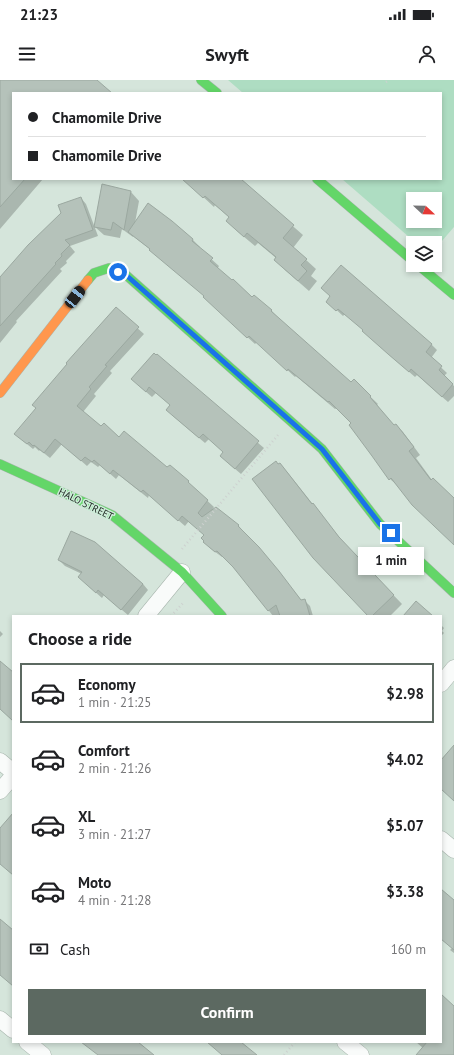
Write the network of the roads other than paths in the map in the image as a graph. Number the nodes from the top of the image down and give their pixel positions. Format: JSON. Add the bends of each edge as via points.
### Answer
{"nodes":[{"id":1,"x":201,"y":80,"type":"edge"},
{"id":2,"x":215,"y":92,"type":"edge"},
{"id":3,"x":318,"y":180,"type":"edge"},
{"id":4,"x":406,"y":255,"type":"edge"},
{"id":5,"x":426,"y":272,"type":"edge"},
{"id":6,"x":454,"y":295,"type":"edge"},
{"id":7,"x":0,"y":393,"type":"edge"},
{"id":8,"x":0,"y":464,"type":"edge"},
{"id":9,"x":176,"y":568,"type":"junction"},
{"id":10,"x":454,"y":593,"type":"edge"},
{"id":11,"x":147,"y":615,"type":"edge"},
{"id":12,"x":221,"y":615,"type":"edge"},
{"id":13,"x":454,"y":668,"type":"edge"},
{"id":14,"x":442,"y":683,"type":"edge"},
{"id":15,"x":0,"y":761,"type":"edge"},
{"id":16,"x":12,"y":771,"type":"edge"},
{"id":17,"x":12,"y":777,"type":"edge"},
{"id":18,"x":0,"y":791,"type":"edge"},
{"id":19,"x":442,"y":840,"type":"edge"},
{"id":20,"x":454,"y":850,"type":"edge"},
{"id":21,"x":0,"y":1019,"type":"edge"},
{"id":22,"x":12,"y":1029,"type":"edge"},
{"id":23,"x":29,"y":1043,"type":"edge"},
{"id":24,"x":346,"y":1043,"type":"edge"},
{"id":25,"x":43,"y":1055,"type":"edge"},
{"id":26,"x":361,"y":1055,"type":"edge"}],
"edges":[{"from":1,"to":2,"type":"street"},
{"from":3,"to":4,"type":"street"},
{"from":5,"to":6,"type":"street"},
{"from":7,"to":10,"type":"street","via":[[94,273],[109,268],[126,275],[322,449],[380,524]]},
{"from":8,"to":9,"type":"street","name":"HALO STREET","via":[[112,515]]},
{"from":9,"to":11,"type":"street"},
{"from":9,"to":12,"type":"street","name":"HALO STREET"},
{"from":13,"to":14,"type":"street"},
{"from":15,"to":16,"type":"street"},
{"from":17,"to":18,"type":"street"},
{"from":19,"to":20,"type":"street"},
{"from":21,"to":22,"type":"street"},
{"from":23,"to":25,"type":"street"},
{"from":24,"to":26,"type":"street"}]}
